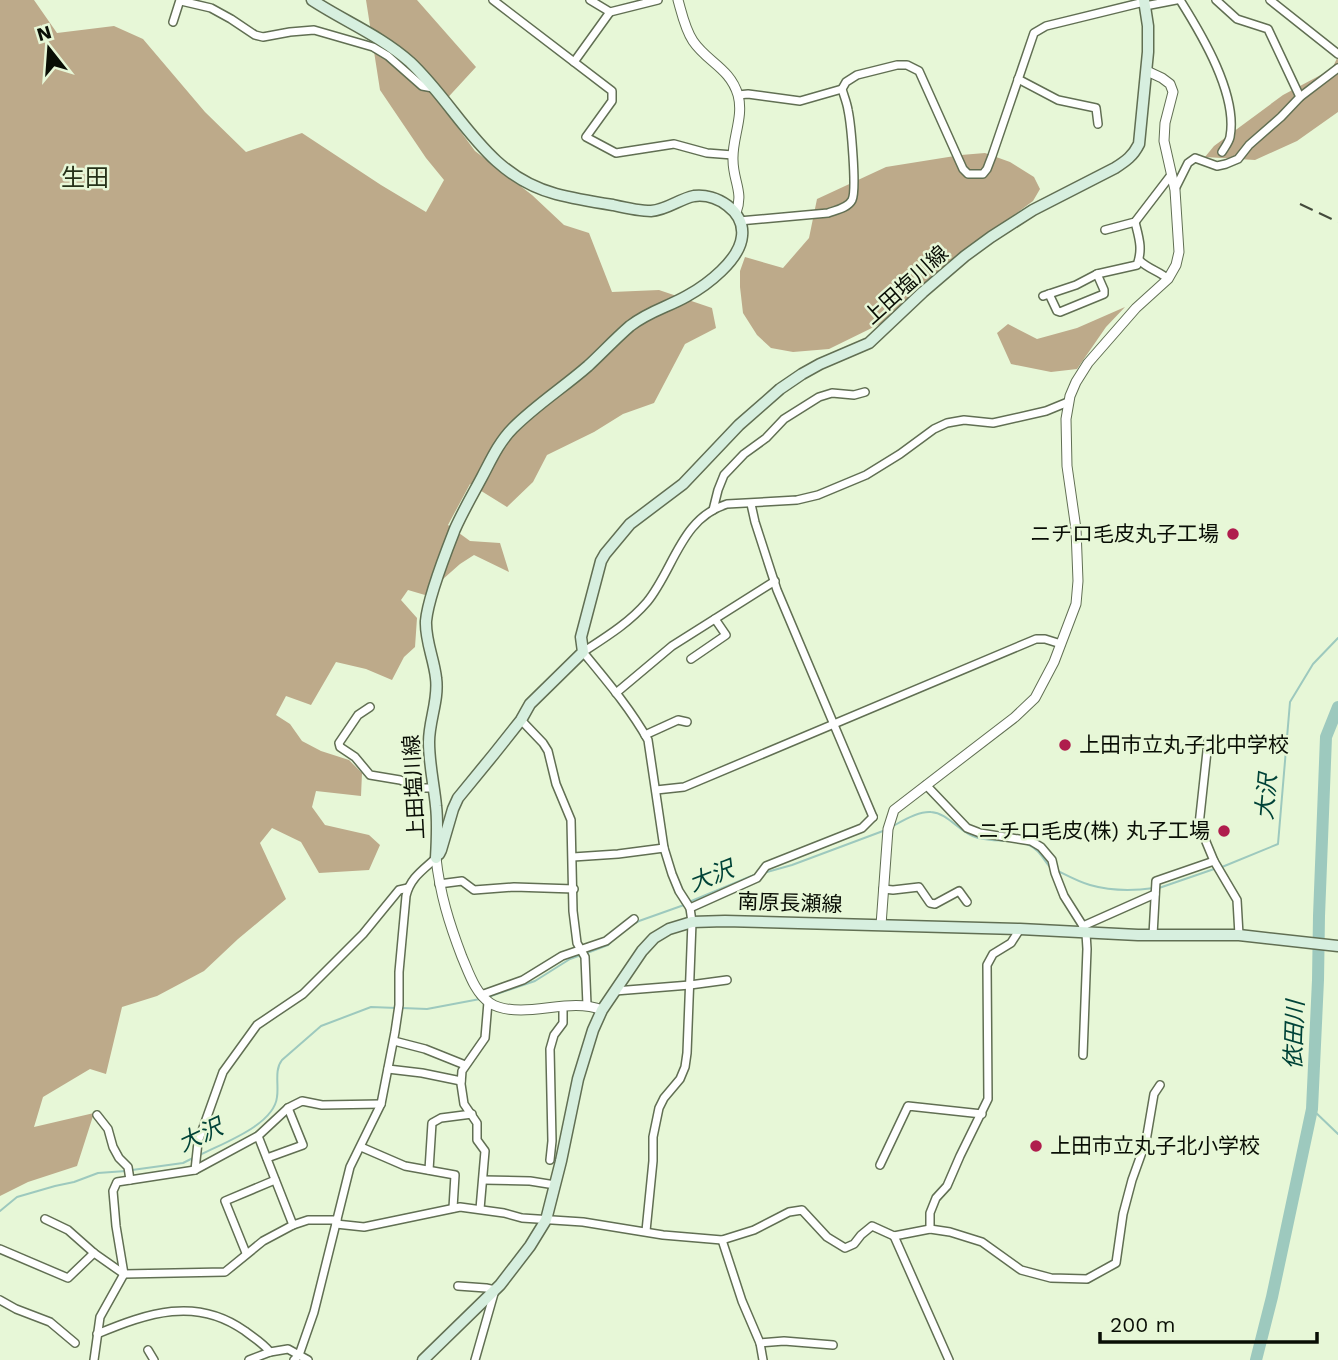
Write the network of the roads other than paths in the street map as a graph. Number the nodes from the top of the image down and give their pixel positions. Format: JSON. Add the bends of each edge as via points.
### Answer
{"nodes":[{"id":1,"x":181,"y":0,"type":"edge"},
{"id":2,"x":312,"y":0,"type":"edge"},
{"id":3,"x":493,"y":0,"type":"edge"},
{"id":4,"x":590,"y":0,"type":"edge"},
{"id":5,"x":659,"y":0,"type":"edge"},
{"id":6,"x":678,"y":0,"type":"edge"},
{"id":7,"x":1178,"y":0,"type":"edge"},
{"id":8,"x":1216,"y":0,"type":"edge"},
{"id":9,"x":1270,"y":0,"type":"edge"},
{"id":10,"x":1144,"y":3,"type":"edge"},
{"id":11,"x":610,"y":12,"type":"junction"},
{"id":12,"x":173,"y":22,"type":"dead end"},
{"id":13,"x":1338,"y":54,"type":"edge"},
{"id":14,"x":575,"y":62,"type":"junction"},
{"id":15,"x":1338,"y":68,"type":"edge"},
{"id":16,"x":1147,"y":71,"type":"junction"},
{"id":17,"x":1018,"y":79,"type":"junction"},
{"id":18,"x":434,"y":89,"type":"junction"},
{"id":19,"x":842,"y":89,"type":"junction"},
{"id":20,"x":738,"y":95,"type":"junction"},
{"id":21,"x":1300,"y":97,"type":"junction"},
{"id":22,"x":1098,"y":124,"type":"dead end"},
{"id":23,"x":1222,"y":152,"type":"dead end"},
{"id":24,"x":733,"y":155,"type":"junction"},
{"id":25,"x":1171,"y":175,"type":"junction"},
{"id":26,"x":1175,"y":190,"type":"junction"},
{"id":27,"x":738,"y":217,"type":"junction"},
{"id":28,"x":1135,"y":222,"type":"junction"},
{"id":29,"x":1105,"y":230,"type":"dead end"},
{"id":30,"x":1139,"y":260,"type":"junction"},
{"id":31,"x":1097,"y":274,"type":"junction"},
{"id":32,"x":1168,"y":279,"type":"junction"},
{"id":33,"x":865,"y":392,"type":"dead end"},
{"id":34,"x":1068,"y":402,"type":"junction"},
{"id":35,"x":751,"y":504,"type":"junction"},
{"id":36,"x":713,"y":510,"type":"junction"},
{"id":37,"x":775,"y":581,"type":"junction"},
{"id":38,"x":715,"y":619,"type":"junction"},
{"id":39,"x":1061,"y":644,"type":"junction"},
{"id":40,"x":583,"y":652,"type":"junction"},
{"id":41,"x":691,"y":659,"type":"dead end"},
{"id":42,"x":616,"y":693,"type":"junction"},
{"id":43,"x":370,"y":707,"type":"dead end"},
{"id":44,"x":521,"y":720,"type":"junction"},
{"id":45,"x":687,"y":722,"type":"dead end"},
{"id":46,"x":833,"y":723,"type":"junction"},
{"id":47,"x":645,"y":735,"type":"junction"},
{"id":48,"x":1208,"y":742,"type":"dead end"},
{"id":49,"x":926,"y":785,"type":"junction"},
{"id":50,"x":434,"y":788,"type":"junction"},
{"id":51,"x":656,"y":790,"type":"junction"},
{"id":52,"x":873,"y":817,"type":"junction"},
{"id":53,"x":891,"y":820,"type":"junction"},
{"id":54,"x":664,"y":848,"type":"junction"},
{"id":55,"x":573,"y":856,"type":"junction"},
{"id":56,"x":436,"y":858,"type":"junction"},
{"id":57,"x":1213,"y":862,"type":"junction"},
{"id":58,"x":439,"y":884,"type":"junction"},
{"id":59,"x":408,"y":888,"type":"junction"},
{"id":60,"x":574,"y":889,"type":"junction"},
{"id":61,"x":883,"y":889,"type":"junction"},
{"id":62,"x":1155,"y":894,"type":"junction"},
{"id":63,"x":967,"y":902,"type":"dead end"},
{"id":64,"x":690,"y":908,"type":"junction"},
{"id":65,"x":634,"y":919,"type":"dead end"},
{"id":66,"x":692,"y":922,"type":"junction"},
{"id":67,"x":881,"y":925,"type":"junction"},
{"id":68,"x":1020,"y":929,"type":"junction"},
{"id":69,"x":1084,"y":929,"type":"junction"},
{"id":70,"x":1153,"y":935,"type":"junction"},
{"id":71,"x":1239,"y":935,"type":"junction"},
{"id":72,"x":1338,"y":946,"type":"edge"},
{"id":73,"x":580,"y":949,"type":"junction"},
{"id":74,"x":727,"y":980,"type":"dead end"},
{"id":75,"x":690,"y":985,"type":"junction"},
{"id":76,"x":615,"y":991,"type":"junction"},
{"id":77,"x":481,"y":995,"type":"junction"},
{"id":78,"x":488,"y":1002,"type":"junction"},
{"id":79,"x":587,"y":1005,"type":"junction"},
{"id":80,"x":563,"y":1007,"type":"junction"},
{"id":81,"x":602,"y":1010,"type":"junction"},
{"id":82,"x":394,"y":1041,"type":"junction"},
{"id":83,"x":1083,"y":1055,"type":"dead end"},
{"id":84,"x":465,"y":1065,"type":"junction"},
{"id":85,"x":388,"y":1069,"type":"junction"},
{"id":86,"x":461,"y":1081,"type":"junction"},
{"id":87,"x":1160,"y":1085,"type":"dead end"},
{"id":88,"x":381,"y":1104,"type":"junction"},
{"id":89,"x":288,"y":1108,"type":"junction"},
{"id":90,"x":472,"y":1114,"type":"junction"},
{"id":91,"x":982,"y":1114,"type":"junction"},
{"id":92,"x":97,"y":1115,"type":"dead end"},
{"id":93,"x":258,"y":1136,"type":"junction"},
{"id":94,"x":361,"y":1147,"type":"junction"},
{"id":95,"x":267,"y":1158,"type":"junction"},
{"id":96,"x":550,"y":1160,"type":"dead end"},
{"id":97,"x":880,"y":1165,"type":"dead end"},
{"id":98,"x":195,"y":1170,"type":"junction"},
{"id":99,"x":429,"y":1170,"type":"junction"},
{"id":100,"x":130,"y":1180,"type":"junction"},
{"id":101,"x":275,"y":1180,"type":"junction"},
{"id":102,"x":483,"y":1180,"type":"junction"},
{"id":103,"x":555,"y":1185,"type":"junction"},
{"id":104,"x":453,"y":1208,"type":"junction"},
{"id":105,"x":480,"y":1209,"type":"junction"},
{"id":106,"x":45,"y":1219,"type":"dead end"},
{"id":107,"x":546,"y":1220,"type":"junction"},
{"id":108,"x":337,"y":1222,"type":"junction"},
{"id":109,"x":293,"y":1225,"type":"junction"},
{"id":110,"x":930,"y":1229,"type":"junction"},
{"id":111,"x":646,"y":1231,"type":"junction"},
{"id":112,"x":894,"y":1236,"type":"junction"},
{"id":113,"x":722,"y":1240,"type":"junction"},
{"id":114,"x":0,"y":1249,"type":"edge"},
{"id":115,"x":94,"y":1253,"type":"junction"},
{"id":116,"x":246,"y":1253,"type":"junction"},
{"id":117,"x":124,"y":1274,"type":"junction"},
{"id":118,"x":458,"y":1286,"type":"dead end"},
{"id":119,"x":495,"y":1290,"type":"junction"},
{"id":120,"x":0,"y":1300,"type":"edge"},
{"id":121,"x":97,"y":1334,"type":"junction"},
{"id":122,"x":75,"y":1343,"type":"dead end"},
{"id":123,"x":761,"y":1343,"type":"junction"},
{"id":124,"x":833,"y":1345,"type":"dead end"},
{"id":125,"x":148,"y":1350,"type":"dead end"},
{"id":126,"x":270,"y":1352,"type":"junction"},
{"id":127,"x":296,"y":1357,"type":"edge"},
{"id":128,"x":94,"y":1360,"type":"edge"},
{"id":129,"x":154,"y":1360,"type":"edge"},
{"id":130,"x":249,"y":1360,"type":"edge"},
{"id":131,"x":308,"y":1360,"type":"edge"},
{"id":132,"x":422,"y":1360,"type":"edge"},
{"id":133,"x":475,"y":1360,"type":"edge"},
{"id":134,"x":763,"y":1360,"type":"edge"},
{"id":135,"x":949,"y":1360,"type":"edge"}],
"edges":[{"from":1,"to":12,"type":"street"},
{"from":1,"to":18,"type":"street","via":[[211,8],[263,37],[314,30],[373,47],[422,86]]},
{"from":2,"to":18,"type":"main road","via":[[393,50]]},
{"from":3,"to":14,"type":"street"},
{"from":4,"to":11,"type":"street"},
{"from":5,"to":11,"type":"street"},
{"from":6,"to":20,"type":"street","via":[[694,42],[724,71]]},
{"from":7,"to":10,"type":"street"},
{"from":7,"to":23,"type":"street","via":[[1199,32],[1228,100],[1230,140]]},
{"from":8,"to":21,"type":"street","via":[[1237,19],[1268,29]]},
{"from":9,"to":13,"type":"street"},
{"from":10,"to":16,"type":"main road","name":"上田塩川線"},
{"from":10,"to":17,"type":"street","via":[[1040,28],[1034,33]]},
{"from":11,"to":14,"type":"street"},
{"from":14,"to":24,"type":"street","via":[[612,91],[612,101],[586,137],[617,153],[674,144]]},
{"from":15,"to":21,"type":"street"},
{"from":16,"to":25,"type":"street","via":[[1170,84],[1173,92],[1164,141]]},
{"from":16,"to":40,"type":"main road","name":"上田塩川線","via":[[1134,154],[991,237],[869,343],[820,364],[780,389],[683,484],[630,524],[601,561],[581,637]]},
{"from":17,"to":19,"type":"street","via":[[988,169],[974,175],[964,169],[919,71],[897,65],[857,75]]},
{"from":17,"to":22,"type":"street","via":[[1058,100],[1096,108]]},
{"from":18,"to":27,"type":"main road","via":[[480,146],[515,177],[534,186],[577,199],[654,211],[686,198],[705,197],[723,203]]},
{"from":19,"to":20,"type":"street","via":[[800,101]]},
{"from":19,"to":27,"type":"street","via":[[849,111],[853,199],[828,213]]},
{"from":20,"to":24,"type":"street"},
{"from":21,"to":26,"type":"street","via":[[1238,159],[1217,166],[1195,158],[1188,163]]},
{"from":24,"to":27,"type":"street","via":[[740,197]]},
{"from":25,"to":26,"type":"street"},
{"from":25,"to":28,"type":"street"},
{"from":26,"to":32,"type":"street","via":[[1178,252]]},
{"from":27,"to":50,"type":"main road","name":"上田塩川線","via":[[743,235],[740,246],[714,278],[631,326],[512,429],[498,447],[456,527],[429,605],[427,638],[437,695],[429,738]]},
{"from":28,"to":29,"type":"street"},
{"from":28,"to":30,"type":"street","via":[[1141,243]]},
{"from":30,"to":31,"type":"street","via":[[1136,265]]},
{"from":30,"to":32,"type":"street"},
{"from":31,"to":31,"type":"street","via":[[1104,294],[1060,312],[1046,295]]},
{"from":32,"to":34,"type":"street","via":[[1088,363]]},
{"from":33,"to":36,"type":"street","via":[[819,397],[784,419],[724,475]]},
{"from":34,"to":35,"type":"street","via":[[993,423],[964,419],[947,423],[841,486],[797,500]]},
{"from":34,"to":39,"type":"street","via":[[1067,466],[1078,581],[1076,604]]},
{"from":35,"to":36,"type":"street","via":[[727,504]]},
{"from":35,"to":37,"type":"street"},
{"from":36,"to":40,"type":"street","via":[[680,544],[647,601],[625,624]]},
{"from":37,"to":38,"type":"street"},
{"from":37,"to":46,"type":"street"},
{"from":38,"to":41,"type":"street","via":[[726,635]]},
{"from":38,"to":42,"type":"street","via":[[672,646]]},
{"from":39,"to":46,"type":"street","via":[[1036,639]]},
{"from":39,"to":49,"type":"street","via":[[1035,698]]},
{"from":40,"to":42,"type":"street"},
{"from":40,"to":44,"type":"main road","name":"上田塩川線","via":[[530,704]]},
{"from":42,"to":47,"type":"street"},
{"from":43,"to":50,"type":"street","via":[[358,715],[340,747],[370,775]]},
{"from":44,"to":55,"type":"street","via":[[548,751],[572,820]]},
{"from":44,"to":56,"type":"main road","name":"上田塩川線","via":[[458,798]]},
{"from":45,"to":47,"type":"street","via":[[678,720]]},
{"from":46,"to":51,"type":"street","via":[[684,787]]},
{"from":46,"to":52,"type":"street"},
{"from":47,"to":51,"type":"street"},
{"from":48,"to":57,"type":"street","via":[[1199,825]]},
{"from":49,"to":53,"type":"street","via":[[894,810]]},
{"from":49,"to":69,"type":"street","via":[[967,828],[1041,847],[1052,860],[1064,896]]},
{"from":50,"to":56,"type":"main road","name":"上田塩川線"},
{"from":51,"to":54,"type":"street"},
{"from":52,"to":53,"type":"street"},
{"from":52,"to":64,"type":"street","via":[[862,828],[766,866],[757,878]]},
{"from":53,"to":61,"type":"street"},
{"from":54,"to":55,"type":"street"},
{"from":54,"to":64,"type":"street"},
{"from":55,"to":60,"type":"street"},
{"from":56,"to":58,"type":"street"},
{"from":56,"to":59,"type":"street"},
{"from":57,"to":62,"type":"street","via":[[1156,881]]},
{"from":57,"to":71,"type":"street","via":[[1237,900]]},
{"from":58,"to":60,"type":"street","via":[[462,881],[474,890]]},
{"from":58,"to":77,"type":"street","via":[[449,923]]},
{"from":59,"to":82,"type":"street"},
{"from":59,"to":98,"type":"street","via":[[399,890],[303,994],[257,1025],[223,1072],[198,1142]]},
{"from":60,"to":73,"type":"street"},
{"from":61,"to":63,"type":"street","via":[[919,887],[935,904],[959,891]]},
{"from":61,"to":67,"type":"street"},
{"from":62,"to":69,"type":"street"},
{"from":62,"to":70,"type":"street"},
{"from":64,"to":66,"type":"street"},
{"from":65,"to":73,"type":"street","via":[[606,941]]},
{"from":66,"to":67,"type":"main road","name":"南原長瀬線"},
{"from":66,"to":75,"type":"street"},
{"from":66,"to":76,"type":"main road","name":"南原長瀬線","via":[[654,939]]},
{"from":67,"to":68,"type":"main road","name":"南原長瀬線"},
{"from":68,"to":69,"type":"main road","name":"南原長瀬線"},
{"from":68,"to":91,"type":"street","via":[[987,965],[988,1099]]},
{"from":69,"to":70,"type":"main road","name":"南原長瀬線"},
{"from":69,"to":83,"type":"street"},
{"from":70,"to":71,"type":"main road","name":"南原長瀬線"},
{"from":71,"to":72,"type":"main road","name":"南原長瀬線"},
{"from":73,"to":77,"type":"street","via":[[523,980]]},
{"from":73,"to":79,"type":"street","via":[[585,957]]},
{"from":74,"to":75,"type":"street"},
{"from":75,"to":76,"type":"street"},
{"from":75,"to":111,"type":"street","via":[[685,1068],[659,1108]]},
{"from":76,"to":81,"type":"main road","name":"南原長瀬線"},
{"from":77,"to":78,"type":"street"},
{"from":78,"to":80,"type":"street","via":[[520,1010]]},
{"from":78,"to":84,"type":"street","via":[[485,1038]]},
{"from":79,"to":80,"type":"street"},
{"from":79,"to":81,"type":"street"},
{"from":80,"to":96,"type":"street","via":[[563,1023],[550,1049]]},
{"from":81,"to":103,"type":"main road","name":"南原長瀬線","via":[[578,1079]]},
{"from":82,"to":84,"type":"street"},
{"from":82,"to":85,"type":"street"},
{"from":84,"to":86,"type":"street"},
{"from":85,"to":86,"type":"street"},
{"from":85,"to":88,"type":"street"},
{"from":86,"to":90,"type":"street","via":[[464,1104]]},
{"from":87,"to":110,"type":"street","via":[[1123,1214],[1116,1263],[1087,1279],[1051,1278],[1021,1270],[982,1242]]},
{"from":88,"to":89,"type":"street","via":[[302,1101]]},
{"from":88,"to":94,"type":"street"},
{"from":89,"to":93,"type":"street"},
{"from":89,"to":95,"type":"street","via":[[303,1145]]},
{"from":90,"to":99,"type":"street","via":[[432,1123]]},
{"from":90,"to":102,"type":"street","via":[[478,1123],[477,1140],[485,1151]]},
{"from":91,"to":97,"type":"street","via":[[908,1106]]},
{"from":91,"to":110,"type":"street","via":[[947,1186],[936,1198]]},
{"from":92,"to":100,"type":"street","via":[[128,1167]]},
{"from":93,"to":95,"type":"street"},
{"from":93,"to":98,"type":"street"},
{"from":94,"to":99,"type":"street","via":[[405,1166]]},
{"from":94,"to":108,"type":"street","via":[[350,1167]]},
{"from":95,"to":101,"type":"street"},
{"from":98,"to":100,"type":"street"},
{"from":99,"to":104,"type":"street","via":[[455,1175]]},
{"from":100,"to":117,"type":"street","via":[[117,1182],[113,1191]]},
{"from":101,"to":109,"type":"street"},
{"from":101,"to":116,"type":"street","via":[[225,1201]]},
{"from":102,"to":103,"type":"street"},
{"from":102,"to":105,"type":"street"},
{"from":103,"to":107,"type":"main road","name":"南原長瀬線"},
{"from":104,"to":105,"type":"street"},
{"from":104,"to":108,"type":"street","via":[[364,1227]]},
{"from":105,"to":107,"type":"street"},
{"from":106,"to":115,"type":"street","via":[[68,1230]]},
{"from":107,"to":111,"type":"street"},
{"from":107,"to":119,"type":"main road","name":"南原長瀬線"},
{"from":108,"to":109,"type":"street","via":[[308,1220]]},
{"from":108,"to":127,"type":"street","via":[[314,1312]]},
{"from":109,"to":116,"type":"street"},
{"from":110,"to":112,"type":"street"},
{"from":111,"to":113,"type":"street"},
{"from":112,"to":113,"type":"street","via":[[872,1226],[845,1248],[827,1237],[802,1210]]},
{"from":112,"to":135,"type":"street"},
{"from":113,"to":123,"type":"street"},
{"from":114,"to":115,"type":"street","via":[[68,1278]]},
{"from":115,"to":117,"type":"street"},
{"from":116,"to":117,"type":"street","via":[[225,1272]]},
{"from":117,"to":121,"type":"street","via":[[100,1317]]},
{"from":118,"to":119,"type":"street"},
{"from":119,"to":132,"type":"main road","name":"南原長瀬線"},
{"from":119,"to":133,"type":"street"},
{"from":120,"to":122,"type":"street","via":[[50,1322]]},
{"from":121,"to":126,"type":"street","via":[[151,1314],[197,1311],[230,1321]]},
{"from":121,"to":128,"type":"street"},
{"from":123,"to":124,"type":"street"},
{"from":123,"to":134,"type":"street"},
{"from":125,"to":129,"type":"street"},
{"from":126,"to":127,"type":"street","via":[[288,1349]]},
{"from":126,"to":130,"type":"street"},
{"from":127,"to":131,"type":"street"}]}
